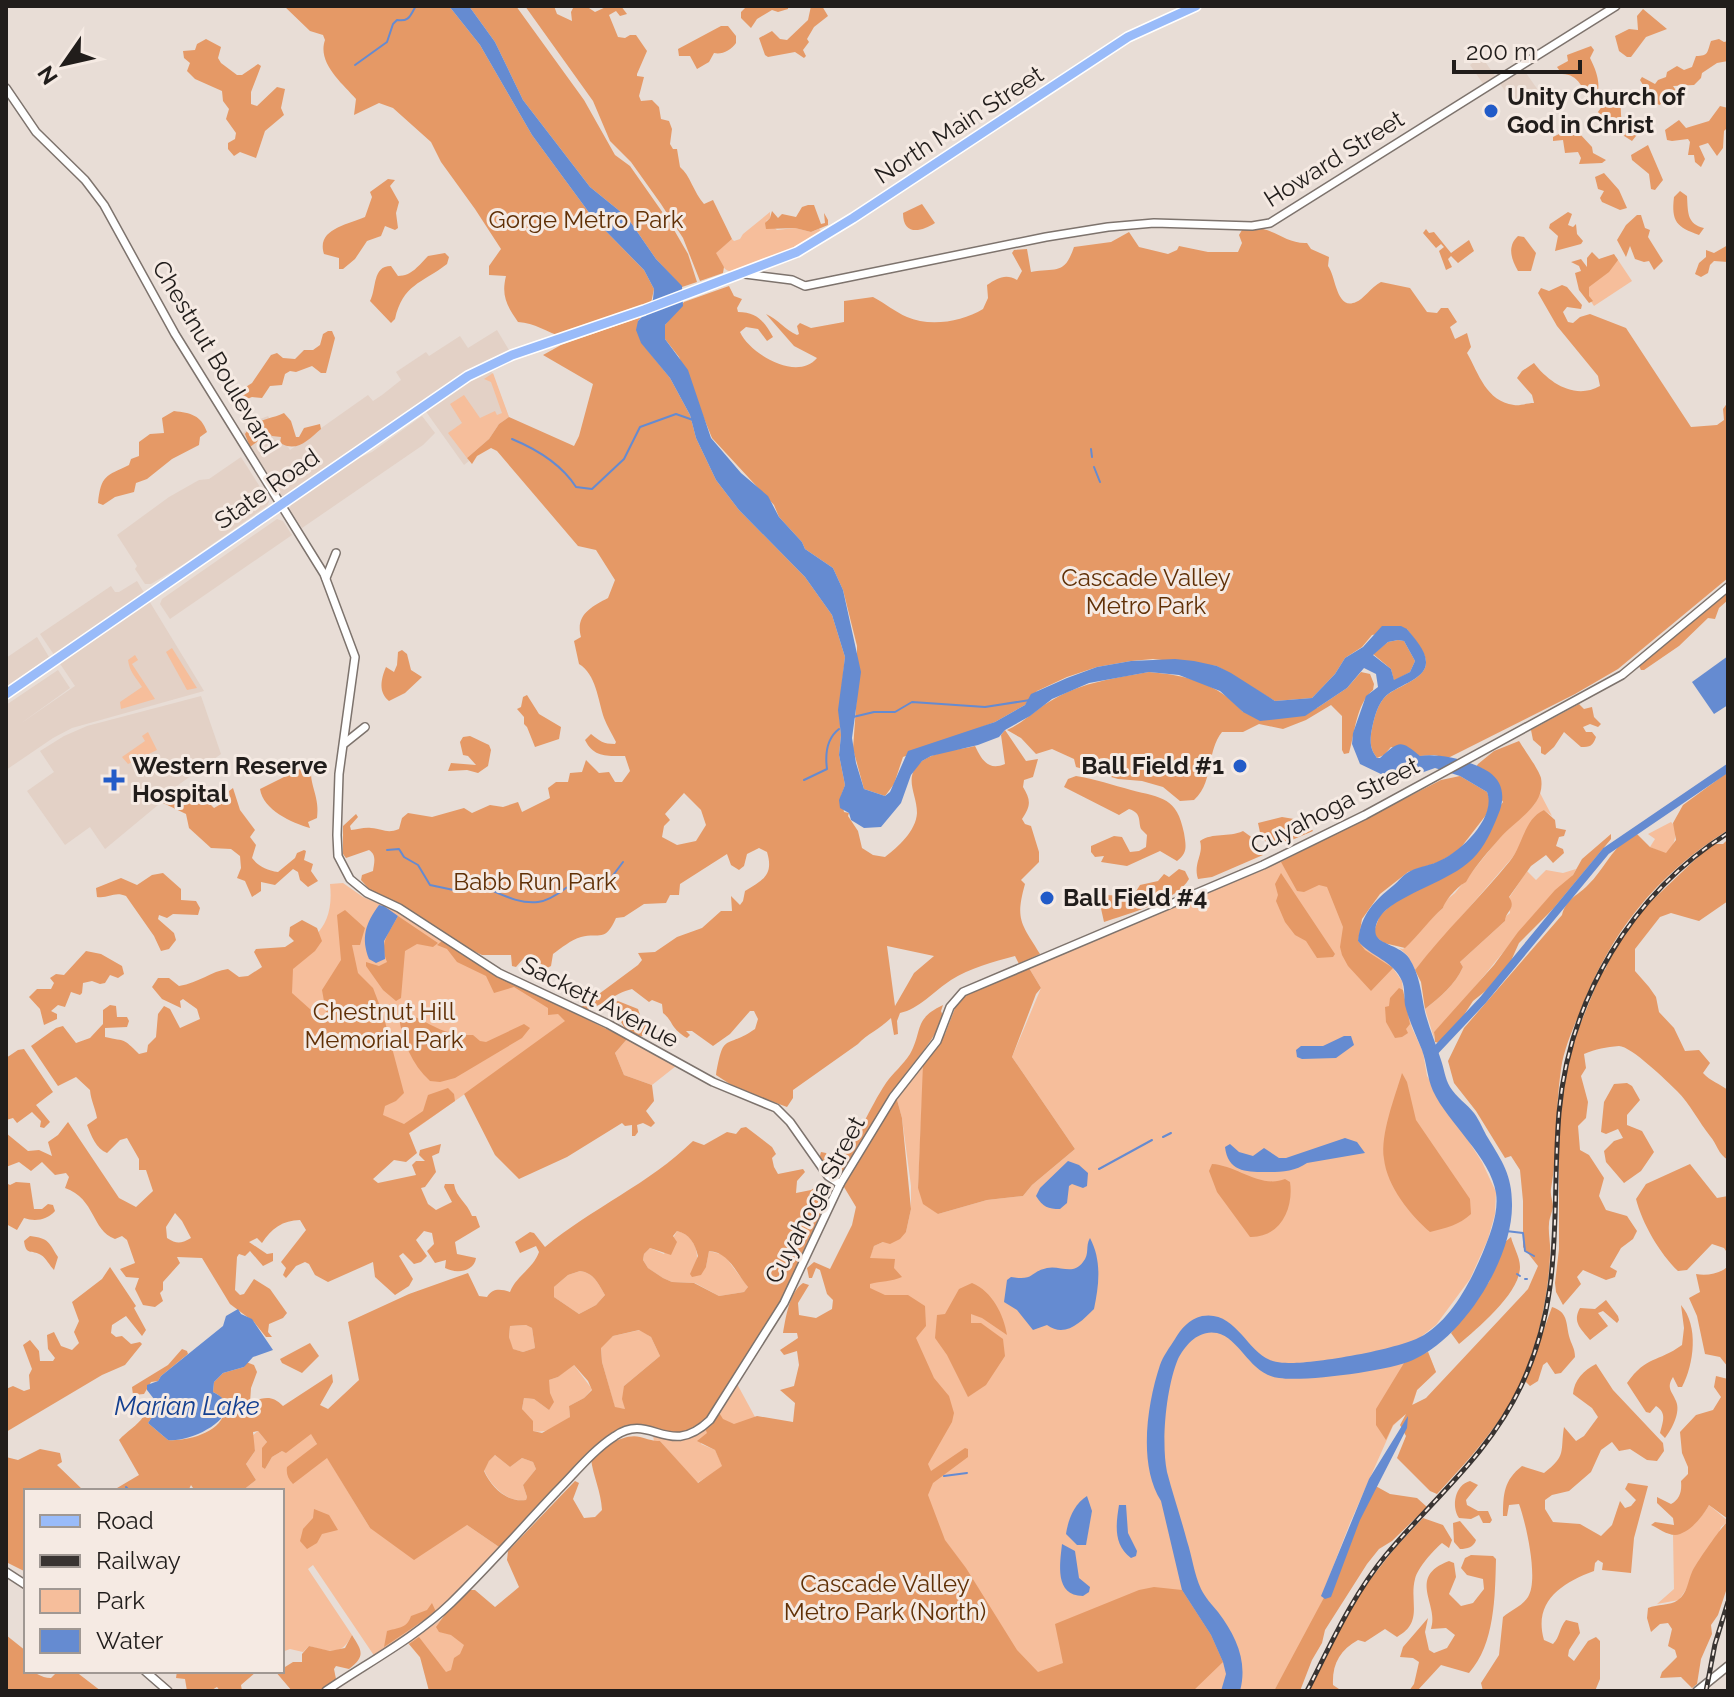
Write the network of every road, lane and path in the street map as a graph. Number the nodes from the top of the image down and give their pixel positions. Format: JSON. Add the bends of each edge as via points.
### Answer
{"nodes":[{"id":1,"x":1196,"y":6,"type":"edge"},
{"id":2,"x":1616,"y":6,"type":"edge"},
{"id":3,"x":6,"y":88,"type":"edge"},
{"id":4,"x":743,"y":273,"type":"junction"},
{"id":5,"x":730,"y":278,"type":"joint"},
{"id":6,"x":280,"y":504,"type":"junction"},
{"id":7,"x":336,"y":553,"type":"dead end"},
{"id":8,"x":326,"y":578,"type":"junction"},
{"id":9,"x":1728,"y":587,"type":"edge"},
{"id":10,"x":6,"y":694,"type":"edge"},
{"id":11,"x":365,"y":727,"type":"dead end"},
{"id":12,"x":344,"y":744,"type":"junction"},
{"id":13,"x":338,"y":856,"type":"joint"},
{"id":14,"x":840,"y":1184,"type":"junction"},
{"id":15,"x":6,"y":1572,"type":"edge"},
{"id":16,"x":24,"y":1584,"type":"edge"},
{"id":17,"x":1728,"y":1666,"type":"edge"},
{"id":18,"x":147,"y":1673,"type":"edge"},
{"id":19,"x":168,"y":1691,"type":"edge"},
{"id":20,"x":326,"y":1691,"type":"edge"},
{"id":21,"x":1697,"y":1691,"type":"edge"}],
"edges":[{"from":1,"to":4,"type":"main road","name":"North Main Street","via":[[1128,37],[825,236]]},
{"from":2,"to":4,"type":"street","name":"Howard Street","via":[[1270,223],[1108,227],[805,286]]},
{"from":3,"to":6,"type":"street","name":"Chestnut Boulevard","via":[[36,132],[104,205],[175,334]]},
{"from":4,"to":5,"type":"main road","name":"North Main Street"},
{"from":5,"to":6,"type":"main road","name":"State Road","via":[[512,355],[468,376]]},
{"from":6,"to":8,"type":"street","name":"Chestnut Boulevard"},
{"from":6,"to":10,"type":"main road","name":"State Road"},
{"from":7,"to":8,"type":"street"},
{"from":8,"to":12,"type":"street","name":"Chestnut Boulevard","via":[[355,657]]},
{"from":9,"to":14,"type":"street","name":"Cuyahoga Street","via":[[1622,675],[1468,760],[1284,856],[963,992],[950,1007],[937,1041],[893,1097]]},
{"from":11,"to":12,"type":"street"},
{"from":12,"to":13,"type":"street","name":"Chestnut Boulevard"},
{"from":13,"to":14,"type":"street","name":"Sackett Avenue","via":[[362,889],[487,966],[713,1082],[776,1108]]},
{"from":14,"to":20,"type":"street","name":"Cuyahoga Street","via":[[784,1303],[710,1420],[682,1438],[640,1428],[613,1437],[440,1613]]},
{"from":15,"to":16,"type":"street"},
{"from":17,"to":21,"type":"street"},
{"from":18,"to":19,"type":"street"}]}
